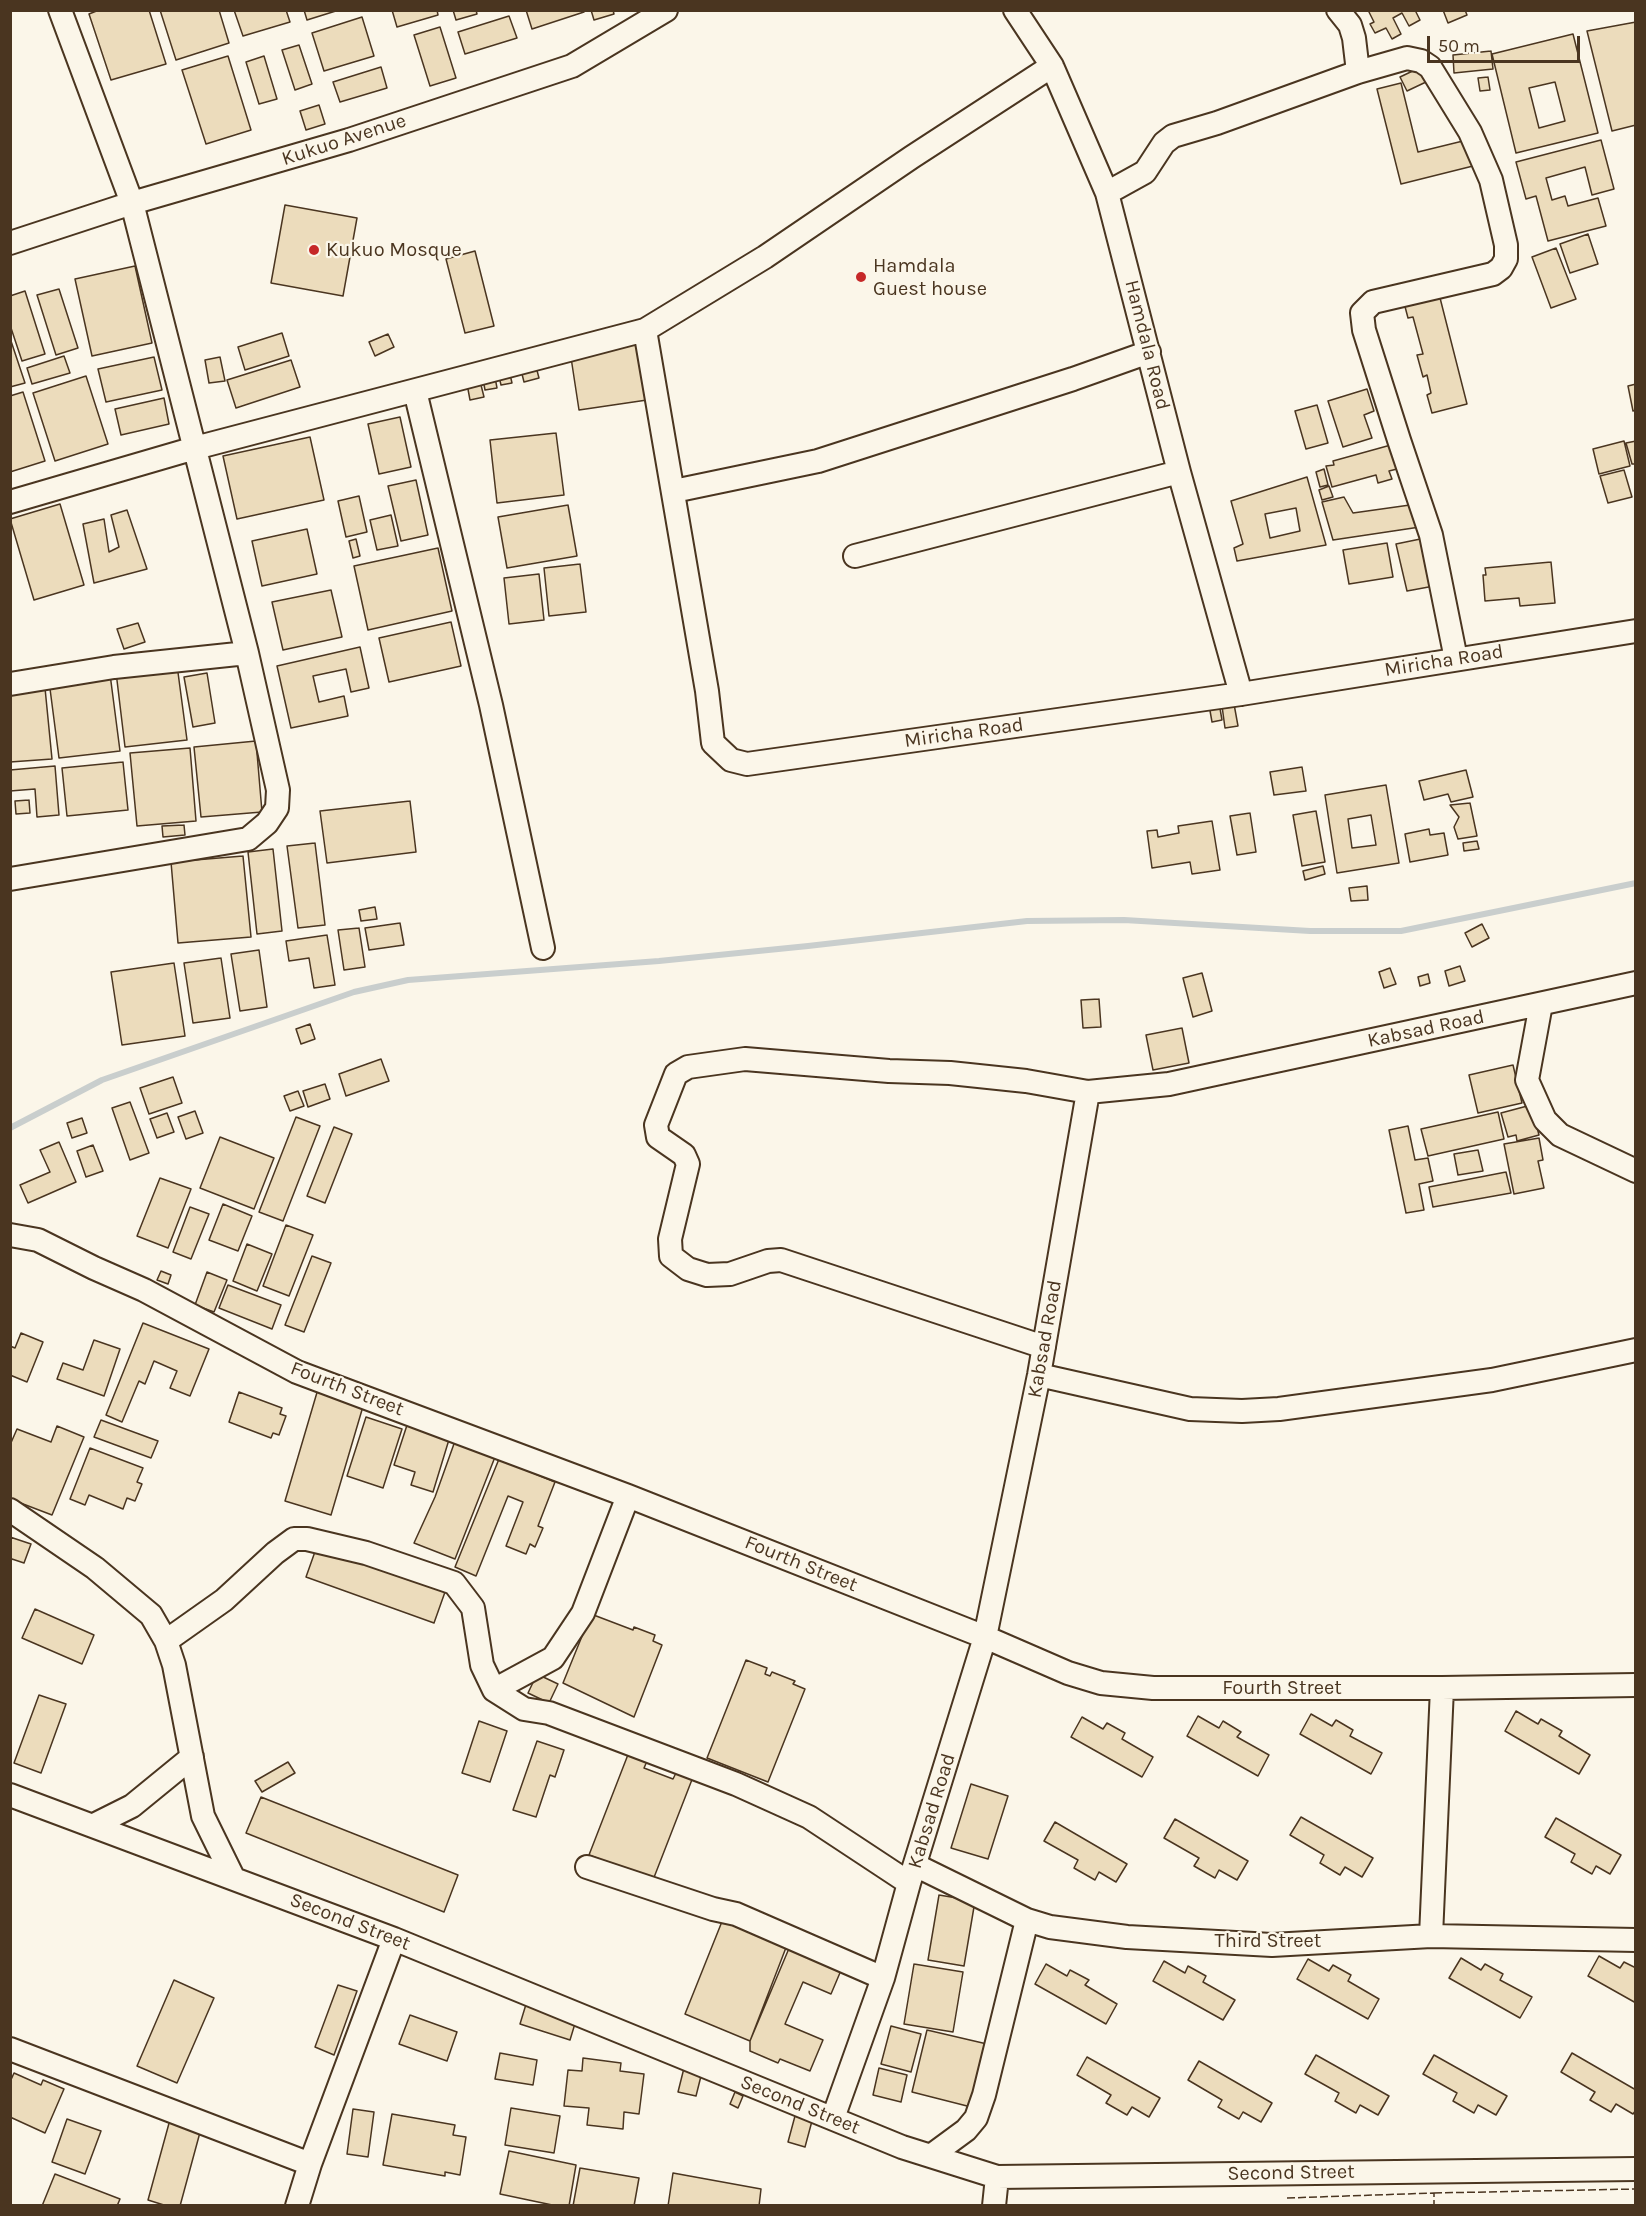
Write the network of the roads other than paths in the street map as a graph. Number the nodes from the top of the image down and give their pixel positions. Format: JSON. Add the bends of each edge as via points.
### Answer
{"nodes":[{"id":1,"x":60,"y":10,"type":"edge"},
{"id":2,"x":666,"y":10,"type":"edge"},
{"id":3,"x":1015,"y":10,"type":"edge"},
{"id":4,"x":1338,"y":10,"type":"edge"},
{"id":5,"x":638,"y":18,"type":"edge"},
{"id":6,"x":1052,"y":66,"type":"junction"},
{"id":7,"x":1358,"y":72,"type":"junction"},
{"id":8,"x":1107,"y":193,"type":"junction"},
{"id":9,"x":132,"y":204,"type":"junction"},
{"id":10,"x":10,"y":243,"type":"edge"},
{"id":11,"x":645,"y":330,"type":"junction"},
{"id":12,"x":1149,"y":352,"type":"junction"},
{"id":13,"x":415,"y":391,"type":"junction"},
{"id":14,"x":195,"y":448,"type":"junction"},
{"id":15,"x":1179,"y":472,"type":"junction"},
{"id":16,"x":674,"y":491,"type":"junction"},
{"id":17,"x":10,"y":502,"type":"edge"},
{"id":18,"x":855,"y":555,"type":"dead end"},
{"id":19,"x":1635,"y":631,"type":"edge"},
{"id":20,"x":247,"y":653,"type":"junction"},
{"id":21,"x":1456,"y":659,"type":"junction"},
{"id":22,"x":10,"y":684,"type":"edge"},
{"id":23,"x":1241,"y":694,"type":"junction"},
{"id":24,"x":10,"y":879,"type":"edge"},
{"id":25,"x":543,"y":948,"type":"dead end"},
{"id":26,"x":1635,"y":983,"type":"edge"},
{"id":27,"x":1541,"y":1004,"type":"junction"},
{"id":28,"x":1088,"y":1092,"type":"junction"},
{"id":29,"x":1635,"y":1171,"type":"edge"},
{"id":30,"x":10,"y":1235,"type":"edge"},
{"id":31,"x":1044,"y":1347,"type":"junction"},
{"id":32,"x":1635,"y":1350,"type":"edge"},
{"id":33,"x":1039,"y":1375,"type":"junction"},
{"id":34,"x":628,"y":1496,"type":"junction"},
{"id":35,"x":10,"y":1510,"type":"edge"},
{"id":36,"x":985,"y":1637,"type":"junction"},
{"id":37,"x":166,"y":1641,"type":"junction"},
{"id":38,"x":1635,"y":1685,"type":"edge"},
{"id":39,"x":1442,"y":1688,"type":"junction"},
{"id":40,"x":494,"y":1690,"type":"junction"},
{"id":41,"x":192,"y":1757,"type":"junction"},
{"id":42,"x":10,"y":1795,"type":"edge"},
{"id":43,"x":94,"y":1825,"type":"junction"},
{"id":44,"x":587,"y":1867,"type":"dead end"},
{"id":45,"x":912,"y":1874,"type":"junction"},
{"id":46,"x":233,"y":1877,"type":"junction"},
{"id":47,"x":1026,"y":1920,"type":"junction"},
{"id":48,"x":1431,"y":1936,"type":"junction"},
{"id":49,"x":394,"y":1939,"type":"junction"},
{"id":50,"x":1635,"y":1940,"type":"edge"},
{"id":51,"x":883,"y":1978,"type":"junction"},
{"id":52,"x":10,"y":2049,"type":"edge"},
{"id":53,"x":833,"y":2118,"type":"junction"},
{"id":54,"x":932,"y":2155,"type":"junction"},
{"id":55,"x":310,"y":2164,"type":"junction"},
{"id":56,"x":1635,"y":2169,"type":"edge"},
{"id":57,"x":997,"y":2177,"type":"junction"},
{"id":58,"x":297,"y":2205,"type":"edge"},
{"id":59,"x":994,"y":2205,"type":"edge"}],
"edges":[{"from":1,"to":9,"type":"street"},
{"from":2,"to":5,"type":"street","name":"Kukuo Avenue"},
{"from":3,"to":6,"type":"street","name":"Hamdala Road"},
{"from":4,"to":7,"type":"street","via":[[1350,25]]},
{"from":5,"to":9,"type":"street","name":"Kukuo Avenue","via":[[572,66],[349,140]]},
{"from":6,"to":8,"type":"street","name":"Hamdala Road"},
{"from":6,"to":11,"type":"street","via":[[765,257]]},
{"from":7,"to":8,"type":"street","via":[[1173,136],[1164,142],[1145,172]]},
{"from":7,"to":21,"type":"street","via":[[1407,58],[1430,67],[1470,132],[1491,180],[1506,245],[1502,268],[1493,274],[1373,303],[1362,314],[1431,535]]},
{"from":8,"to":12,"type":"street","name":"Hamdala Road"},
{"from":9,"to":10,"type":"street","name":"Kukuo Avenue"},
{"from":9,"to":14,"type":"street"},
{"from":11,"to":13,"type":"street"},
{"from":11,"to":16,"type":"street","name":"Miricha Road"},
{"from":12,"to":15,"type":"street","name":"Hamdala Road"},
{"from":12,"to":16,"type":"street","via":[[819,461]]},
{"from":13,"to":14,"type":"street"},
{"from":13,"to":25,"type":"street","via":[[491,705]]},
{"from":14,"to":17,"type":"street"},
{"from":14,"to":20,"type":"street"},
{"from":15,"to":18,"type":"street"},
{"from":15,"to":23,"type":"street","name":"Hamdala Road"},
{"from":16,"to":23,"type":"street","name":"Miricha Road","via":[[713,742],[731,760],[747,764]]},
{"from":19,"to":21,"type":"street","name":"Miricha Road"},
{"from":20,"to":22,"type":"street","via":[[114,667]]},
{"from":20,"to":24,"type":"street","via":[[278,790],[277,808],[267,823],[248,839]]},
{"from":21,"to":23,"type":"street","name":"Miricha Road"},
{"from":26,"to":27,"type":"street","name":"Kabsad Road"},
{"from":27,"to":28,"type":"street","name":"Kabsad Road","via":[[1170,1084]]},
{"from":27,"to":29,"type":"street","via":[[1527,1080],[1545,1120],[1560,1135]]},
{"from":28,"to":31,"type":"street","name":"Kabsad Road"},
{"from":28,"to":31,"type":"street","via":[[950,1073],[745,1059],[688,1067],[676,1074],[656,1125],[658,1137],[684,1155],[688,1164],[670,1239],[671,1256],[688,1269],[707,1275],[730,1274],[781,1260]]},
{"from":30,"to":34,"type":"street","name":"Fourth Street","via":[[38,1240],[144,1290],[297,1372]]},
{"from":31,"to":33,"type":"street","name":"Kabsad Road"},
{"from":32,"to":33,"type":"street","via":[[1492,1380],[1242,1411],[1191,1409]]},
{"from":33,"to":36,"type":"street","name":"Kabsad Road"},
{"from":34,"to":36,"type":"street","name":"Fourth Street"},
{"from":34,"to":40,"type":"street","via":[[583,1613],[553,1658]]},
{"from":35,"to":37,"type":"street","via":[[95,1568],[151,1615]]},
{"from":36,"to":39,"type":"street","name":"Fourth Street","via":[[1101,1683],[1153,1688]]},
{"from":36,"to":45,"type":"street","name":"Kabsad Road"},
{"from":37,"to":40,"type":"street","via":[[224,1600],[294,1539],[307,1539],[366,1553],[454,1583],[473,1608],[482,1665]]},
{"from":37,"to":41,"type":"street"},
{"from":38,"to":39,"type":"street","name":"Fourth Street"},
{"from":39,"to":48,"type":"street"},
{"from":40,"to":45,"type":"street","name":"Third Street","via":[[524,1709],[549,1713],[809,1816]]},
{"from":41,"to":43,"type":"street","via":[[132,1806]]},
{"from":41,"to":46,"type":"street","via":[[203,1816]]},
{"from":42,"to":43,"type":"street","name":"Second Street"},
{"from":43,"to":46,"type":"street","name":"Second Street"},
{"from":44,"to":51,"type":"street","via":[[736,1914]]},
{"from":45,"to":47,"type":"street","name":"Third Street"},
{"from":45,"to":51,"type":"street","name":"Kabsad Road"},
{"from":46,"to":49,"type":"street","name":"Second Street"},
{"from":47,"to":48,"type":"street","name":"Third Street","via":[[1050,1928],[1127,1937],[1272,1945]]},
{"from":47,"to":54,"type":"street","via":[[976,2118]]},
{"from":48,"to":50,"type":"street","name":"Third Street"},
{"from":49,"to":53,"type":"street","name":"Second Street"},
{"from":49,"to":55,"type":"street"},
{"from":51,"to":53,"type":"street","name":"Kabsad Road"},
{"from":52,"to":55,"type":"street"},
{"from":53,"to":54,"type":"street","name":"Second Street","via":[[902,2147]]},
{"from":54,"to":57,"type":"street","name":"Second Street"},
{"from":55,"to":58,"type":"street"},
{"from":56,"to":57,"type":"street","name":"Second Street"},
{"from":57,"to":59,"type":"street"}]}
